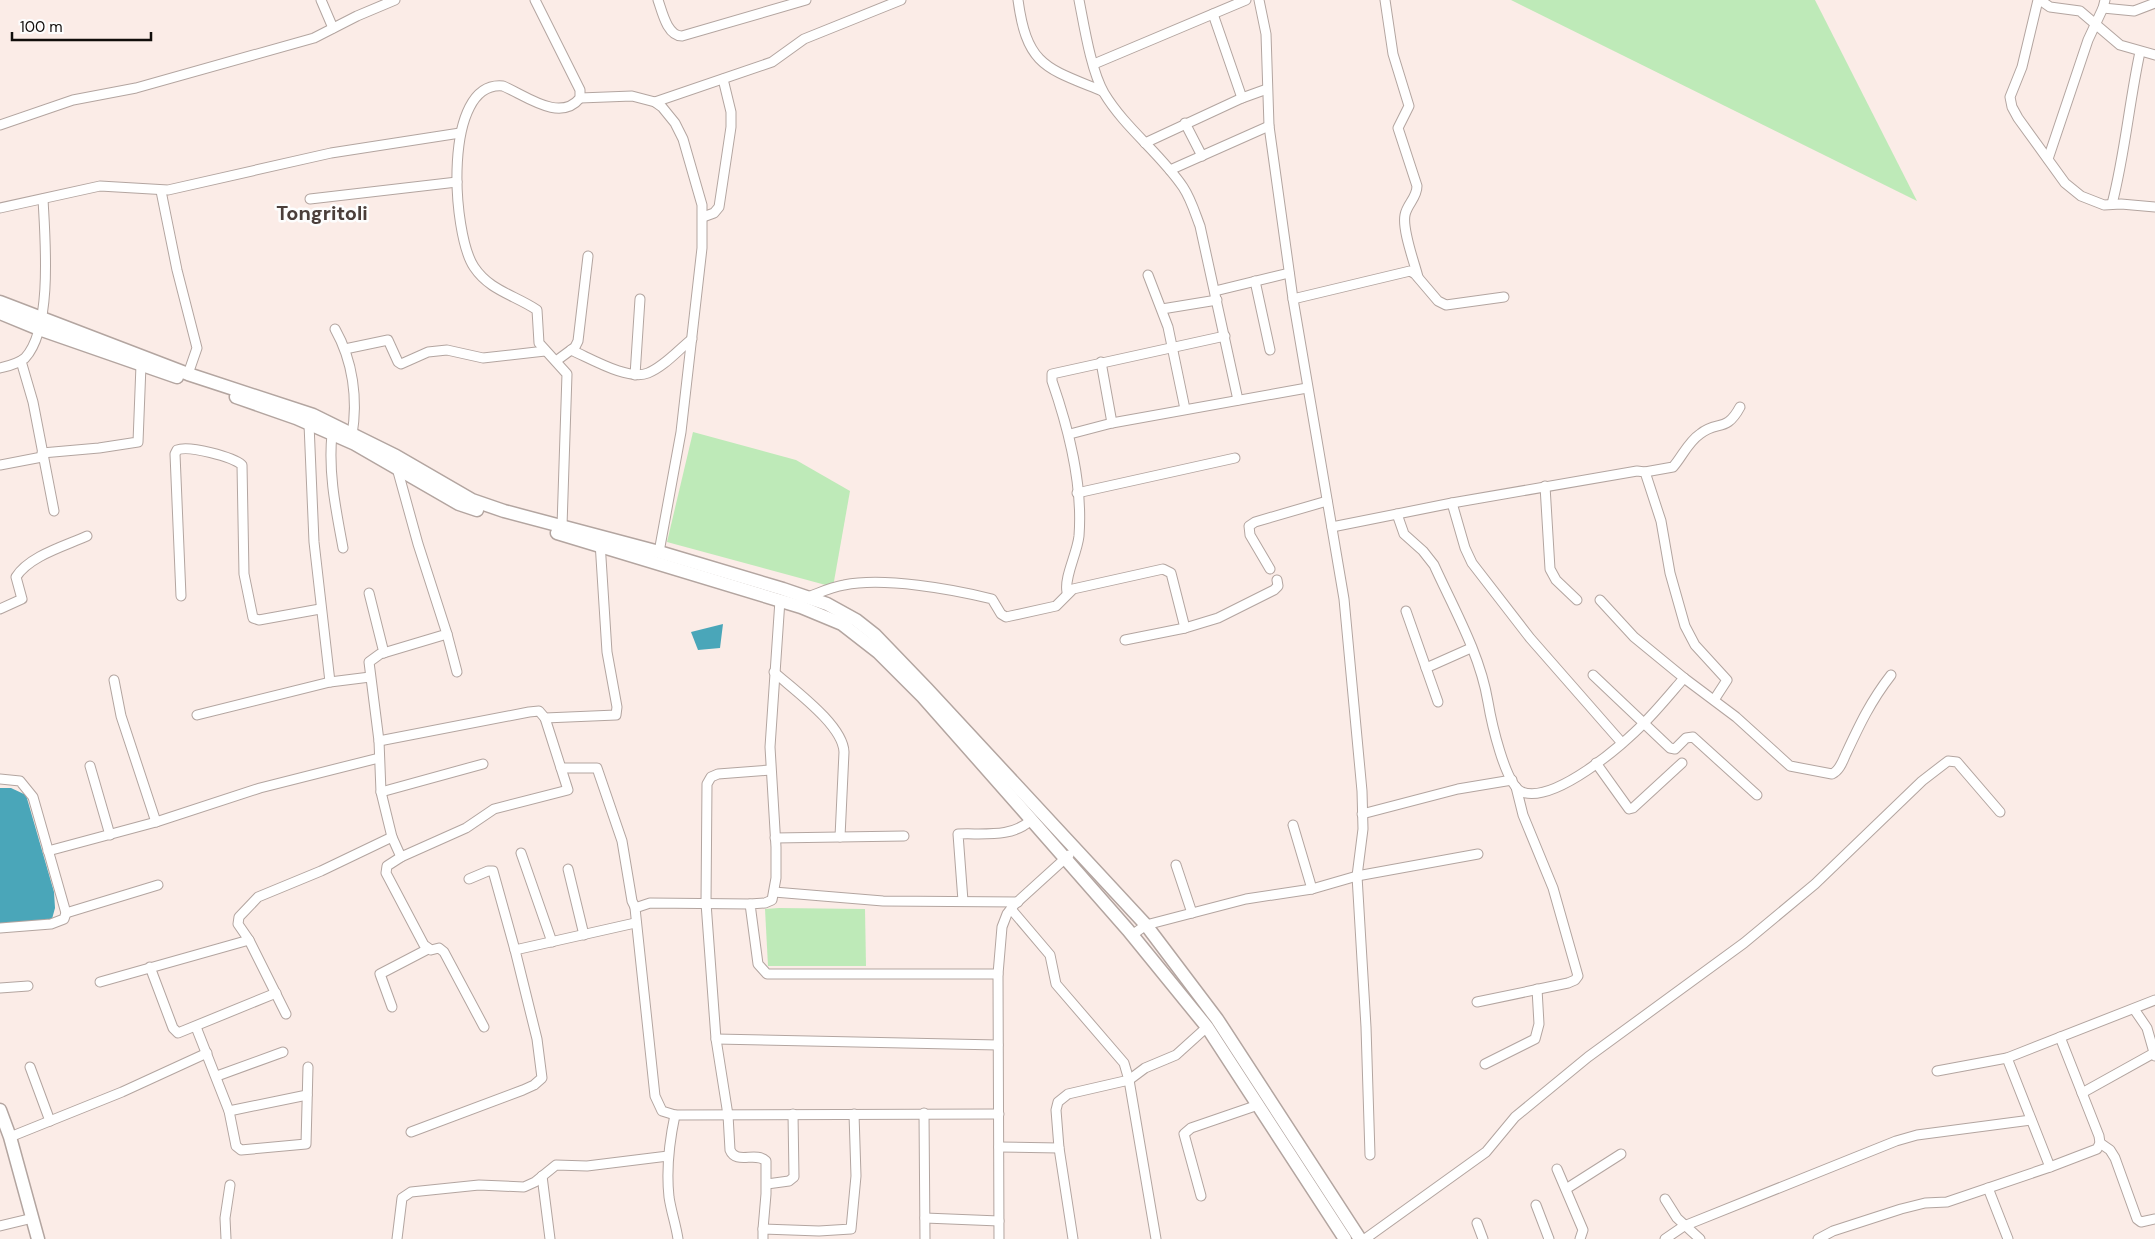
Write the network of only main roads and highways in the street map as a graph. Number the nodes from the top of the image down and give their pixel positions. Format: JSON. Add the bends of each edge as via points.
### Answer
{"nodes":[{"id":1,"x":0,"y":302,"type":"edge"},
{"id":2,"x":0,"y":313,"type":"edge"},
{"id":3,"x":40,"y":324,"type":"junction"},
{"id":4,"x":600,"y":542,"type":"junction"},
{"id":5,"x":0,"y":1110,"type":"edge"},
{"id":6,"x":2,"y":1123,"type":"edge"},
{"id":7,"x":38,"y":1239,"type":"edge"},
{"id":8,"x":1345,"y":1239,"type":"edge"},
{"id":9,"x":1360,"y":1239,"type":"edge"}],
"edges":[{"from":1,"to":3,"type":"main road"},
{"from":2,"to":3,"type":"main road"},
{"from":3,"to":4,"type":"main road","via":[[312,415],[396,456],[472,500],[562,526]]},
{"from":3,"to":4,"type":"main road","via":[[141,365],[309,424],[355,444],[460,504]]},
{"from":4,"to":8,"type":"main road","via":[[780,600],[842,624],[861,637],[923,697],[1132,935],[1207,1027]]},
{"from":4,"to":9,"type":"main road","via":[[659,552],[808,597],[840,611],[875,635],[1033,800],[1146,925],[1217,1019]]},
{"from":5,"to":6,"type":"main road"},
{"from":6,"to":7,"type":"main road","via":[[10,1137]]}]}
